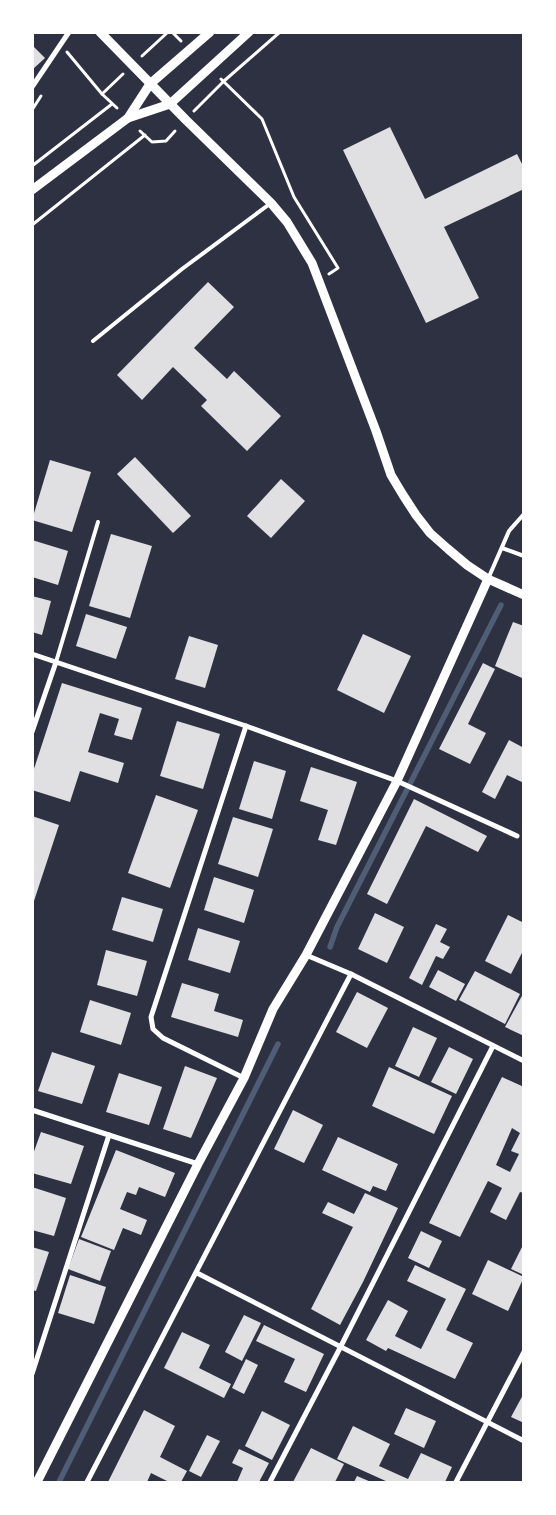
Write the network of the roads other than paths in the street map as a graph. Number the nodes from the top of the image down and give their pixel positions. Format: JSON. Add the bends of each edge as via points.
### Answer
{"nodes":[{"id":1,"x":69,"y":32,"type":"edge"},
{"id":2,"x":100,"y":32,"type":"edge"},
{"id":3,"x":210,"y":32,"type":"edge"},
{"id":4,"x":249,"y":32,"type":"edge"},
{"id":5,"x":150,"y":84,"type":"junction"},
{"id":6,"x":32,"y":87,"type":"edge"},
{"id":7,"x":170,"y":104,"type":"junction"},
{"id":8,"x":128,"y":118,"type":"junction"},
{"id":9,"x":32,"y":190,"type":"edge"},
{"id":10,"x":271,"y":203,"type":"junction"},
{"id":11,"x":93,"y":341,"type":"dead end"},
{"id":12,"x":524,"y":514,"type":"edge"},
{"id":13,"x":98,"y":522,"type":"dead end"},
{"id":14,"x":502,"y":548,"type":"junction"},
{"id":15,"x":524,"y":556,"type":"edge"},
{"id":16,"x":488,"y":579,"type":"junction"},
{"id":17,"x":524,"y":595,"type":"edge"},
{"id":18,"x":32,"y":654,"type":"edge"},
{"id":19,"x":56,"y":662,"type":"junction"},
{"id":20,"x":246,"y":726,"type":"junction"},
{"id":21,"x":32,"y":732,"type":"edge"},
{"id":22,"x":398,"y":781,"type":"junction"},
{"id":23,"x":517,"y":836,"type":"dead end"},
{"id":24,"x":306,"y":955,"type":"junction"},
{"id":25,"x":351,"y":974,"type":"junction"},
{"id":26,"x":493,"y":1046,"type":"junction"},
{"id":27,"x":524,"y":1061,"type":"edge"},
{"id":28,"x":244,"y":1078,"type":"junction"},
{"id":29,"x":32,"y":1110,"type":"edge"},
{"id":30,"x":108,"y":1134,"type":"junction"},
{"id":31,"x":198,"y":1164,"type":"junction"},
{"id":32,"x":197,"y":1273,"type":"junction"},
{"id":33,"x":340,"y":1348,"type":"junction"},
{"id":34,"x":524,"y":1352,"type":"edge"},
{"id":35,"x":32,"y":1374,"type":"edge"},
{"id":36,"x":486,"y":1422,"type":"junction"},
{"id":37,"x":524,"y":1441,"type":"edge"},
{"id":38,"x":36,"y":1482,"type":"edge"},
{"id":39,"x":87,"y":1482,"type":"edge"},
{"id":40,"x":270,"y":1482,"type":"edge"},
{"id":41,"x":456,"y":1482,"type":"edge"}],
"edges":[{"from":1,"to":6,"type":"street"},
{"from":2,"to":5,"type":"street"},
{"from":3,"to":5,"type":"street"},
{"from":4,"to":7,"type":"street"},
{"from":5,"to":7,"type":"street"},
{"from":5,"to":8,"type":"street"},
{"from":7,"to":8,"type":"street"},
{"from":7,"to":10,"type":"street"},
{"from":8,"to":9,"type":"street"},
{"from":10,"to":11,"type":"lane"},
{"from":10,"to":16,"type":"street","via":[[312,263],[391,475],[430,533]]},
{"from":12,"to":14,"type":"lane","via":[[509,531]]},
{"from":13,"to":19,"type":"lane"},
{"from":14,"to":15,"type":"lane"},
{"from":14,"to":16,"type":"lane"},
{"from":16,"to":17,"type":"street"},
{"from":16,"to":22,"type":"street"},
{"from":18,"to":19,"type":"street"},
{"from":19,"to":20,"type":"street"},
{"from":19,"to":21,"type":"street"},
{"from":20,"to":22,"type":"street"},
{"from":20,"to":28,"type":"street","via":[[151,1017],[153,1029],[163,1038]]},
{"from":22,"to":23,"type":"street"},
{"from":22,"to":24,"type":"street"},
{"from":24,"to":25,"type":"street"},
{"from":24,"to":28,"type":"street","via":[[273,1009]]},
{"from":25,"to":26,"type":"street"},
{"from":25,"to":32,"type":"street"},
{"from":26,"to":27,"type":"street"},
{"from":26,"to":33,"type":"street"},
{"from":28,"to":31,"type":"street"},
{"from":29,"to":30,"type":"street"},
{"from":30,"to":31,"type":"street"},
{"from":30,"to":35,"type":"street"},
{"from":31,"to":38,"type":"street"},
{"from":32,"to":33,"type":"street"},
{"from":32,"to":39,"type":"street"},
{"from":33,"to":36,"type":"street"},
{"from":33,"to":40,"type":"street"},
{"from":34,"to":36,"type":"street"},
{"from":36,"to":37,"type":"street"},
{"from":36,"to":41,"type":"street"}]}
